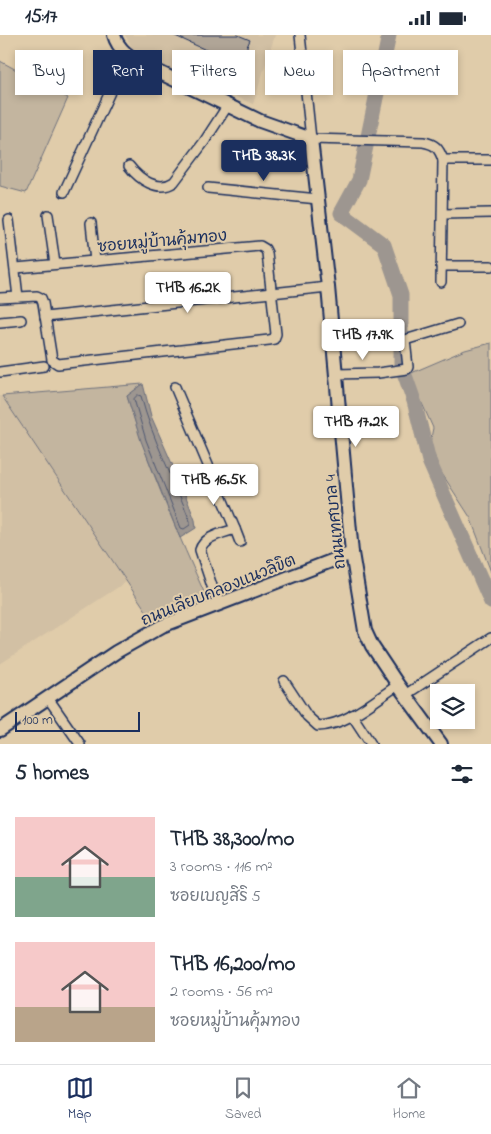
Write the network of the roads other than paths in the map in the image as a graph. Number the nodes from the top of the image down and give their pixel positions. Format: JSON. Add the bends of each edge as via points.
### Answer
{"nodes":[{"id":1,"x":114,"y":35,"type":"edge"},
{"id":2,"x":300,"y":35,"type":"edge"},
{"id":3,"x":123,"y":50,"type":"edge"},
{"id":4,"x":162,"y":74,"type":"edge"},
{"id":5,"x":109,"y":95,"type":"edge"},
{"id":6,"x":228,"y":105,"type":"junction"},
{"id":7,"x":311,"y":139,"type":"junction"},
{"id":8,"x":443,"y":160,"type":"junction"},
{"id":9,"x":491,"y":160,"type":"edge"},
{"id":10,"x":129,"y":167,"type":"dead end"},
{"id":11,"x":208,"y":188,"type":"dead end"},
{"id":12,"x":64,"y":192,"type":"dead end"},
{"id":13,"x":318,"y":199,"type":"junction"},
{"id":14,"x":491,"y":213,"type":"edge"},
{"id":15,"x":443,"y":214,"type":"junction"},
{"id":16,"x":48,"y":215,"type":"dead end"},
{"id":17,"x":9,"y":220,"type":"dead end"},
{"id":18,"x":91,"y":223,"type":"dead end"},
{"id":19,"x":95,"y":261,"type":"junction"},
{"id":20,"x":54,"y":264,"type":"junction"},
{"id":21,"x":441,"y":266,"type":"junction"},
{"id":22,"x":491,"y":266,"type":"edge"},
{"id":23,"x":16,"y":268,"type":"junction"},
{"id":24,"x":441,"y":282,"type":"dead end"},
{"id":25,"x":328,"y":287,"type":"junction"},
{"id":26,"x":272,"y":293,"type":"junction"},
{"id":27,"x":18,"y":297,"type":"junction"},
{"id":28,"x":0,"y":298,"type":"edge"},
{"id":29,"x":45,"y":317,"type":"junction"},
{"id":30,"x":21,"y":319,"type":"dead end"},
{"id":31,"x":0,"y":322,"type":"edge"},
{"id":32,"x":458,"y":324,"type":"dead end"},
{"id":33,"x":44,"y":366,"type":"dead end"},
{"id":34,"x":0,"y":372,"type":"edge"},
{"id":35,"x":336,"y":373,"type":"junction"},
{"id":36,"x":175,"y":387,"type":"dead end"},
{"id":37,"x":236,"y":529,"type":"junction"},
{"id":38,"x":240,"y":542,"type":"dead end"},
{"id":39,"x":352,"y":553,"type":"junction"},
{"id":40,"x":218,"y":604,"type":"junction"},
{"id":41,"x":491,"y":638,"type":"edge"},
{"id":42,"x":284,"y":681,"type":"dead end"},
{"id":43,"x":402,"y":690,"type":"junction"},
{"id":44,"x":48,"y":698,"type":"junction"},
{"id":45,"x":352,"y":715,"type":"junction"},
{"id":46,"x":0,"y":730,"type":"edge"},
{"id":47,"x":80,"y":744,"type":"edge"},
{"id":48,"x":371,"y":744,"type":"edge"},
{"id":49,"x":441,"y":744,"type":"edge"}],
"edges":[{"from":1,"to":3,"type":"street"},
{"from":2,"to":7,"type":"street","name":"ถนนเทศบาล 4"},
{"from":4,"to":6,"type":"street"},
{"from":5,"to":12,"type":"street"},
{"from":6,"to":7,"type":"street","via":[[272,126]]},
{"from":6,"to":10,"type":"street","via":[[198,150],[168,186],[141,180]]},
{"from":7,"to":8,"type":"street","via":[[423,141],[433,144]]},
{"from":7,"to":13,"type":"street","name":"ถนนเทศบาล 4"},
{"from":8,"to":9,"type":"street"},
{"from":8,"to":15,"type":"street"},
{"from":11,"to":13,"type":"street"},
{"from":13,"to":25,"type":"street","name":"ถนนเทศบาล 4"},
{"from":14,"to":15,"type":"street"},
{"from":15,"to":21,"type":"street"},
{"from":16,"to":20,"type":"street"},
{"from":17,"to":23,"type":"street"},
{"from":18,"to":19,"type":"street"},
{"from":19,"to":20,"type":"street","name":"ซอยหมู่บ้านคุ้มทอง"},
{"from":19,"to":26,"type":"street","name":"ซอยหมู่บ้านคุ้มทอง","via":[[260,247],[267,253]]},
{"from":20,"to":23,"type":"street","name":"ซอยหมู่บ้านคุ้มทอง"},
{"from":21,"to":22,"type":"street"},
{"from":21,"to":24,"type":"street"},
{"from":23,"to":27,"type":"street"},
{"from":25,"to":26,"type":"street"},
{"from":25,"to":35,"type":"street","name":"ถนนเทศบาล 4"},
{"from":26,"to":29,"type":"street"},
{"from":26,"to":29,"type":"street","name":"ซอยหมู่บ้านคุ้มทอง","via":[[274,339],[58,364],[52,360]]},
{"from":27,"to":28,"type":"street","name":"ซอยหมู่บ้านคุ้มทอง"},
{"from":27,"to":29,"type":"street","name":"ซอยหมู่บ้านคุ้มทอง","via":[[41,298]]},
{"from":30,"to":31,"type":"street"},
{"from":32,"to":35,"type":"street","via":[[405,340],[408,367],[405,369]]},
{"from":33,"to":34,"type":"street"},
{"from":35,"to":39,"type":"street","name":"ถนนเทศบาล 4"},
{"from":36,"to":37,"type":"street"},
{"from":37,"to":38,"type":"street"},
{"from":37,"to":40,"type":"street","via":[[209,539],[200,550]]},
{"from":39,"to":40,"type":"street","name":"ถนนเลียบคลองแนวลิขิต"},
{"from":39,"to":43,"type":"street","name":"ถนนเทศบาล 4","via":[[364,631]]},
{"from":40,"to":44,"type":"street","name":"ถนนเลียบคลองแนวลิขิต","via":[[136,640]]},
{"from":41,"to":43,"type":"street"},
{"from":42,"to":45,"type":"street","via":[[307,716],[318,725],[328,725]]},
{"from":43,"to":45,"type":"street"},
{"from":43,"to":49,"type":"street","name":"ถนนเทศบาล 4"},
{"from":44,"to":46,"type":"street","name":"ถนนเลียบคลองแนวลิขิต"},
{"from":44,"to":47,"type":"street"},
{"from":45,"to":48,"type":"street"}]}
